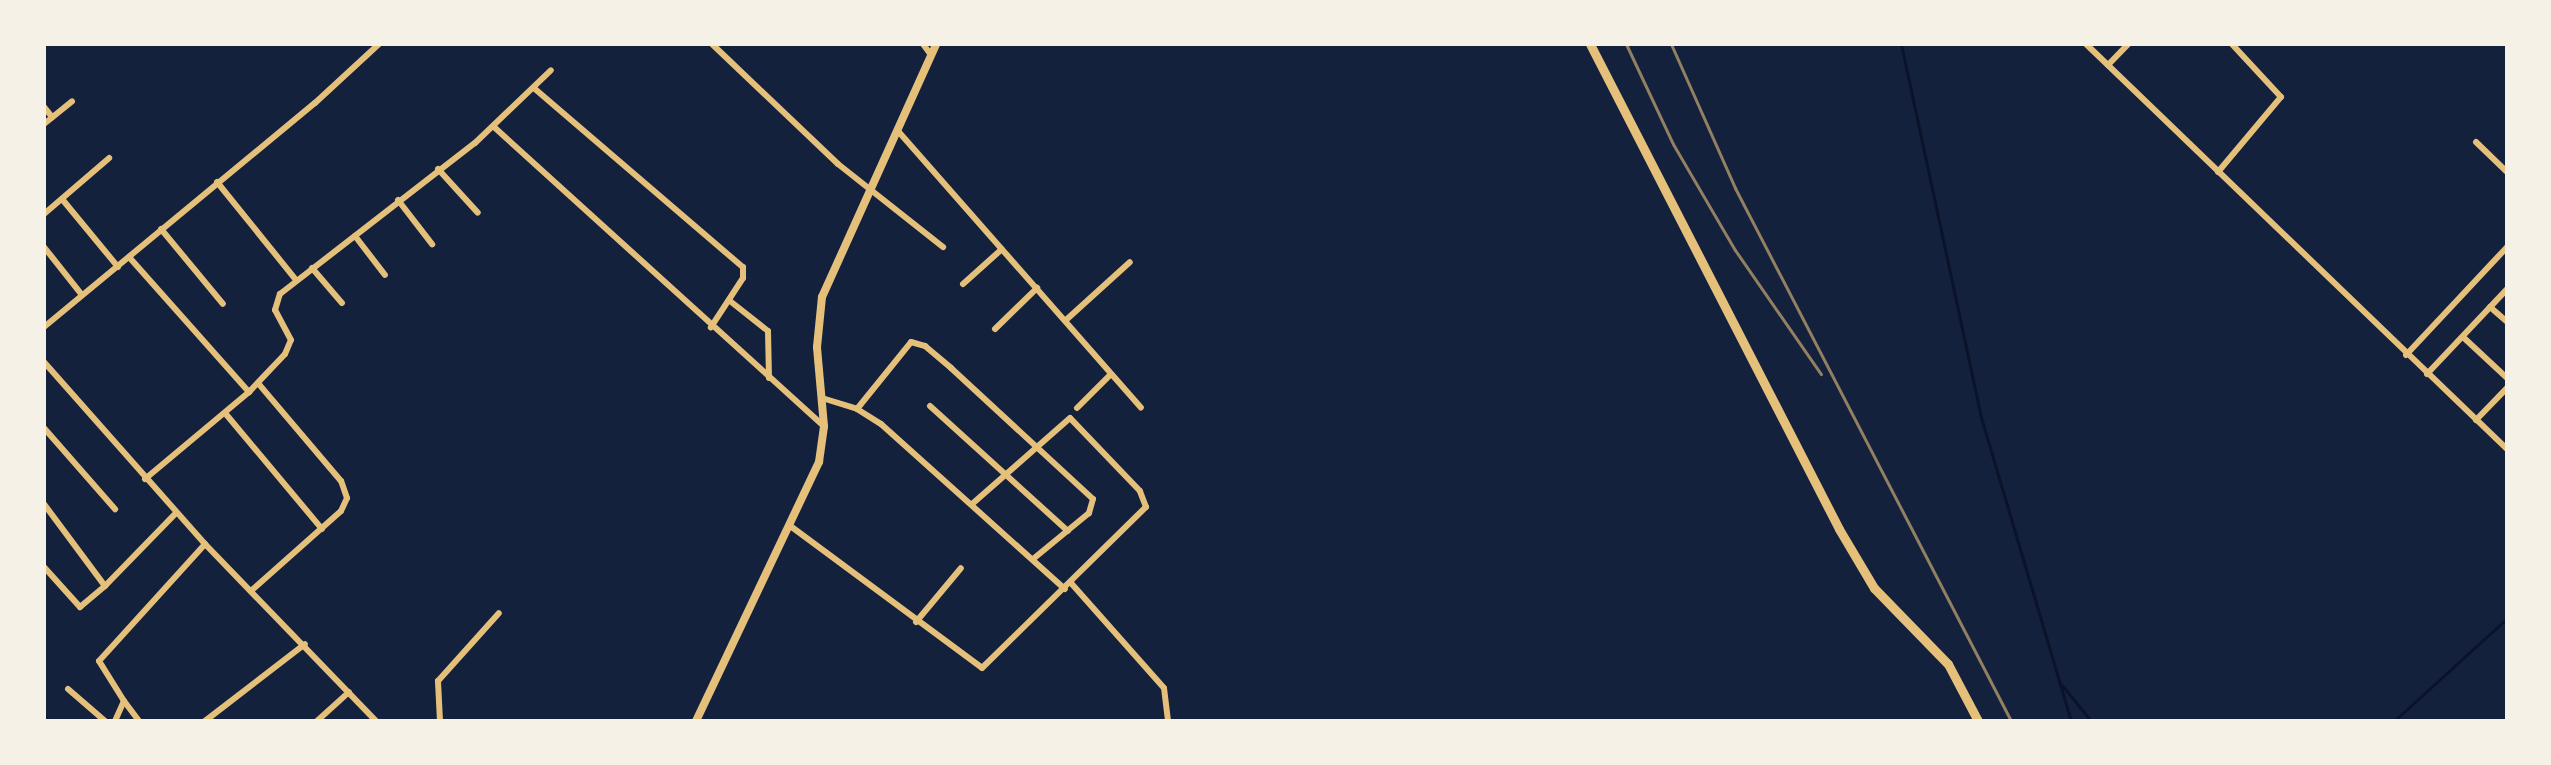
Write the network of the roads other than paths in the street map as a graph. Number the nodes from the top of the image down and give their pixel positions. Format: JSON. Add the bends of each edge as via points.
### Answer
{"nodes":[{"id":1,"x":379,"y":44,"type":"edge"},
{"id":2,"x":712,"y":44,"type":"edge"},
{"id":3,"x":923,"y":44,"type":"edge"},
{"id":4,"x":936,"y":44,"type":"edge"},
{"id":5,"x":1590,"y":44,"type":"edge"},
{"id":6,"x":2086,"y":44,"type":"edge"},
{"id":7,"x":2128,"y":44,"type":"edge"},
{"id":8,"x":2232,"y":44,"type":"edge"},
{"id":9,"x":931,"y":55,"type":"junction"},
{"id":10,"x":2108,"y":65,"type":"junction"},
{"id":11,"x":551,"y":70,"type":"dead end"},
{"id":12,"x":535,"y":89,"type":"junction"},
{"id":13,"x":72,"y":101,"type":"dead end"},
{"id":14,"x":44,"y":107,"type":"edge"},
{"id":15,"x":52,"y":117,"type":"junction"},
{"id":16,"x":44,"y":124,"type":"edge"},
{"id":17,"x":494,"y":127,"type":"junction"},
{"id":18,"x":898,"y":131,"type":"junction"},
{"id":19,"x":2476,"y":142,"type":"dead end"},
{"id":20,"x":109,"y":158,"type":"dead end"},
{"id":21,"x":438,"y":169,"type":"junction"},
{"id":22,"x":2218,"y":172,"type":"junction"},
{"id":23,"x":2507,"y":172,"type":"edge"},
{"id":24,"x":217,"y":182,"type":"junction"},
{"id":25,"x":872,"y":188,"type":"junction"},
{"id":26,"x":62,"y":199,"type":"junction"},
{"id":27,"x":398,"y":200,"type":"junction"},
{"id":28,"x":478,"y":213,"type":"dead end"},
{"id":29,"x":44,"y":214,"type":"edge"},
{"id":30,"x":161,"y":229,"type":"junction"},
{"id":31,"x":355,"y":236,"type":"junction"},
{"id":32,"x":432,"y":244,"type":"dead end"},
{"id":33,"x":44,"y":247,"type":"edge"},
{"id":34,"x":943,"y":247,"type":"dead end"},
{"id":35,"x":2507,"y":247,"type":"edge"},
{"id":36,"x":1002,"y":249,"type":"junction"},
{"id":37,"x":129,"y":257,"type":"junction"},
{"id":38,"x":1130,"y":262,"type":"dead end"},
{"id":39,"x":118,"y":267,"type":"junction"},
{"id":40,"x":312,"y":268,"type":"junction"},
{"id":41,"x":385,"y":275,"type":"dead end"},
{"id":42,"x":296,"y":280,"type":"junction"},
{"id":43,"x":963,"y":284,"type":"dead end"},
{"id":44,"x":1037,"y":288,"type":"junction"},
{"id":45,"x":2507,"y":289,"type":"edge"},
{"id":46,"x":82,"y":295,"type":"junction"},
{"id":47,"x":730,"y":301,"type":"junction"},
{"id":48,"x":342,"y":303,"type":"dead end"},
{"id":49,"x":223,"y":304,"type":"dead end"},
{"id":50,"x":2490,"y":307,"type":"junction"},
{"id":51,"x":1066,"y":320,"type":"junction"},
{"id":52,"x":2507,"y":322,"type":"edge"},
{"id":53,"x":44,"y":327,"type":"edge"},
{"id":54,"x":711,"y":327,"type":"junction"},
{"id":55,"x":995,"y":329,"type":"dead end"},
{"id":56,"x":2463,"y":337,"type":"junction"},
{"id":57,"x":2406,"y":355,"type":"junction"},
{"id":58,"x":44,"y":362,"type":"edge"},
{"id":59,"x":1111,"y":374,"type":"junction"},
{"id":60,"x":2427,"y":374,"type":"junction"},
{"id":61,"x":2507,"y":378,"type":"edge"},
{"id":62,"x":769,"y":379,"type":"junction"},
{"id":63,"x":258,"y":383,"type":"junction"},
{"id":64,"x":2507,"y":388,"type":"edge"},
{"id":65,"x":249,"y":392,"type":"junction"},
{"id":66,"x":822,"y":398,"type":"junction"},
{"id":67,"x":930,"y":406,"type":"dead end"},
{"id":68,"x":1077,"y":408,"type":"dead end"},
{"id":69,"x":1141,"y":408,"type":"dead end"},
{"id":70,"x":857,"y":409,"type":"junction"},
{"id":71,"x":225,"y":413,"type":"junction"},
{"id":72,"x":2476,"y":420,"type":"junction"},
{"id":73,"x":824,"y":426,"type":"junction"},
{"id":74,"x":44,"y":428,"type":"edge"},
{"id":75,"x":1036,"y":444,"type":"junction"},
{"id":76,"x":2507,"y":449,"type":"edge"},
{"id":77,"x":1004,"y":474,"type":"junction"},
{"id":78,"x":145,"y":479,"type":"junction"},
{"id":79,"x":44,"y":504,"type":"edge"},
{"id":80,"x":972,"y":504,"type":"junction"},
{"id":81,"x":115,"y":509,"type":"dead end"},
{"id":82,"x":176,"y":513,"type":"junction"},
{"id":83,"x":54,"y":517,"type":"junction"},
{"id":84,"x":44,"y":524,"type":"edge"},
{"id":85,"x":789,"y":525,"type":"junction"},
{"id":86,"x":322,"y":529,"type":"junction"},
{"id":87,"x":1068,"y":531,"type":"junction"},
{"id":88,"x":205,"y":544,"type":"junction"},
{"id":89,"x":1033,"y":559,"type":"junction"},
{"id":90,"x":44,"y":567,"type":"edge"},
{"id":91,"x":961,"y":568,"type":"dead end"},
{"id":92,"x":105,"y":586,"type":"junction"},
{"id":93,"x":1068,"y":586,"type":"junction"},
{"id":94,"x":251,"y":591,"type":"junction"},
{"id":95,"x":499,"y":613,"type":"dead end"},
{"id":96,"x":916,"y":622,"type":"junction"},
{"id":97,"x":305,"y":644,"type":"junction"},
{"id":98,"x":68,"y":689,"type":"dead end"},
{"id":99,"x":349,"y":692,"type":"junction"},
{"id":100,"x":124,"y":701,"type":"junction"},
{"id":101,"x":105,"y":721,"type":"edge"},
{"id":102,"x":115,"y":721,"type":"edge"},
{"id":103,"x":139,"y":721,"type":"edge"},
{"id":104,"x":205,"y":721,"type":"edge"},
{"id":105,"x":317,"y":721,"type":"edge"},
{"id":106,"x":376,"y":721,"type":"edge"},
{"id":107,"x":440,"y":721,"type":"edge"},
{"id":108,"x":696,"y":721,"type":"edge"},
{"id":109,"x":1168,"y":721,"type":"edge"},
{"id":110,"x":1978,"y":721,"type":"edge"}],
"edges":[{"from":1,"to":24,"type":"street"},
{"from":2,"to":25,"type":"street","via":[[838,164]]},
{"from":3,"to":9,"type":"street"},
{"from":4,"to":9,"type":"street"},
{"from":5,"to":110,"type":"main road","via":[[1846,540],[1874,588],[1948,664]]},
{"from":6,"to":10,"type":"street"},
{"from":7,"to":10,"type":"street"},
{"from":8,"to":22,"type":"street","via":[[2281,97]]},
{"from":9,"to":18,"type":"street"},
{"from":10,"to":22,"type":"street"},
{"from":11,"to":12,"type":"street"},
{"from":12,"to":17,"type":"street"},
{"from":12,"to":47,"type":"street","via":[[740,264],[743,278]]},
{"from":13,"to":15,"type":"street"},
{"from":14,"to":15,"type":"street"},
{"from":15,"to":16,"type":"street"},
{"from":17,"to":21,"type":"street"},
{"from":17,"to":54,"type":"street"},
{"from":18,"to":25,"type":"street"},
{"from":18,"to":36,"type":"street"},
{"from":19,"to":23,"type":"street"},
{"from":20,"to":26,"type":"street"},
{"from":21,"to":27,"type":"street"},
{"from":21,"to":28,"type":"street"},
{"from":22,"to":57,"type":"street"},
{"from":24,"to":30,"type":"street"},
{"from":24,"to":42,"type":"street"},
{"from":25,"to":34,"type":"street"},
{"from":25,"to":66,"type":"street","via":[[822,297],[817,322]]},
{"from":26,"to":29,"type":"street"},
{"from":26,"to":39,"type":"street"},
{"from":27,"to":31,"type":"street"},
{"from":27,"to":32,"type":"street"},
{"from":30,"to":37,"type":"street"},
{"from":30,"to":49,"type":"street"},
{"from":31,"to":40,"type":"street"},
{"from":31,"to":41,"type":"street"},
{"from":33,"to":46,"type":"street"},
{"from":35,"to":57,"type":"street"},
{"from":36,"to":43,"type":"street"},
{"from":36,"to":44,"type":"street"},
{"from":37,"to":39,"type":"street"},
{"from":37,"to":65,"type":"street"},
{"from":38,"to":51,"type":"street"},
{"from":39,"to":46,"type":"street"},
{"from":40,"to":42,"type":"street"},
{"from":40,"to":48,"type":"street"},
{"from":42,"to":63,"type":"street","via":[[274,304],[290,333],[290,346]]},
{"from":44,"to":51,"type":"street"},
{"from":44,"to":55,"type":"street"},
{"from":45,"to":50,"type":"street"},
{"from":46,"to":53,"type":"street"},
{"from":47,"to":54,"type":"street"},
{"from":47,"to":62,"type":"street","via":[[768,331]]},
{"from":50,"to":52,"type":"street"},
{"from":50,"to":56,"type":"street"},
{"from":51,"to":59,"type":"street"},
{"from":54,"to":62,"type":"street"},
{"from":56,"to":60,"type":"street"},
{"from":56,"to":61,"type":"street"},
{"from":57,"to":60,"type":"street"},
{"from":58,"to":78,"type":"street"},
{"from":59,"to":68,"type":"street"},
{"from":59,"to":69,"type":"street"},
{"from":60,"to":72,"type":"street"},
{"from":62,"to":73,"type":"street"},
{"from":63,"to":65,"type":"street"},
{"from":63,"to":86,"type":"street","via":[[346,490],[341,511]]},
{"from":64,"to":72,"type":"street"},
{"from":65,"to":71,"type":"street"},
{"from":66,"to":70,"type":"street"},
{"from":66,"to":73,"type":"street"},
{"from":67,"to":77,"type":"street"},
{"from":70,"to":75,"type":"street","via":[[906,347],[918,342]]},
{"from":70,"to":80,"type":"street"},
{"from":71,"to":78,"type":"street"},
{"from":71,"to":86,"type":"street"},
{"from":72,"to":76,"type":"street"},
{"from":73,"to":85,"type":"street","via":[[819,462]]},
{"from":74,"to":81,"type":"street"},
{"from":75,"to":77,"type":"street"},
{"from":75,"to":87,"type":"street","via":[[1093,499],[1093,508]]},
{"from":75,"to":93,"type":"street","via":[[1070,418],[1146,502]]},
{"from":77,"to":80,"type":"street"},
{"from":77,"to":87,"type":"street"},
{"from":78,"to":82,"type":"street"},
{"from":79,"to":83,"type":"street"},
{"from":80,"to":89,"type":"street"},
{"from":82,"to":88,"type":"street"},
{"from":82,"to":92,"type":"street"},
{"from":83,"to":84,"type":"street"},
{"from":83,"to":92,"type":"street"},
{"from":85,"to":96,"type":"street"},
{"from":85,"to":108,"type":"street"},
{"from":86,"to":94,"type":"street"},
{"from":87,"to":89,"type":"street"},
{"from":88,"to":94,"type":"street"},
{"from":88,"to":100,"type":"street","via":[[99,661]]},
{"from":89,"to":93,"type":"street"},
{"from":90,"to":92,"type":"street","via":[[80,607]]},
{"from":91,"to":96,"type":"street"},
{"from":93,"to":96,"type":"street","via":[[986,668],[969,663]]},
{"from":93,"to":109,"type":"street","via":[[1158,680],[1169,699]]},
{"from":94,"to":97,"type":"street"},
{"from":95,"to":107,"type":"street","via":[[438,681]]},
{"from":97,"to":99,"type":"street"},
{"from":97,"to":104,"type":"street"},
{"from":98,"to":101,"type":"street"},
{"from":99,"to":105,"type":"street"},
{"from":99,"to":106,"type":"street"},
{"from":100,"to":102,"type":"street"},
{"from":100,"to":103,"type":"street"}]}
